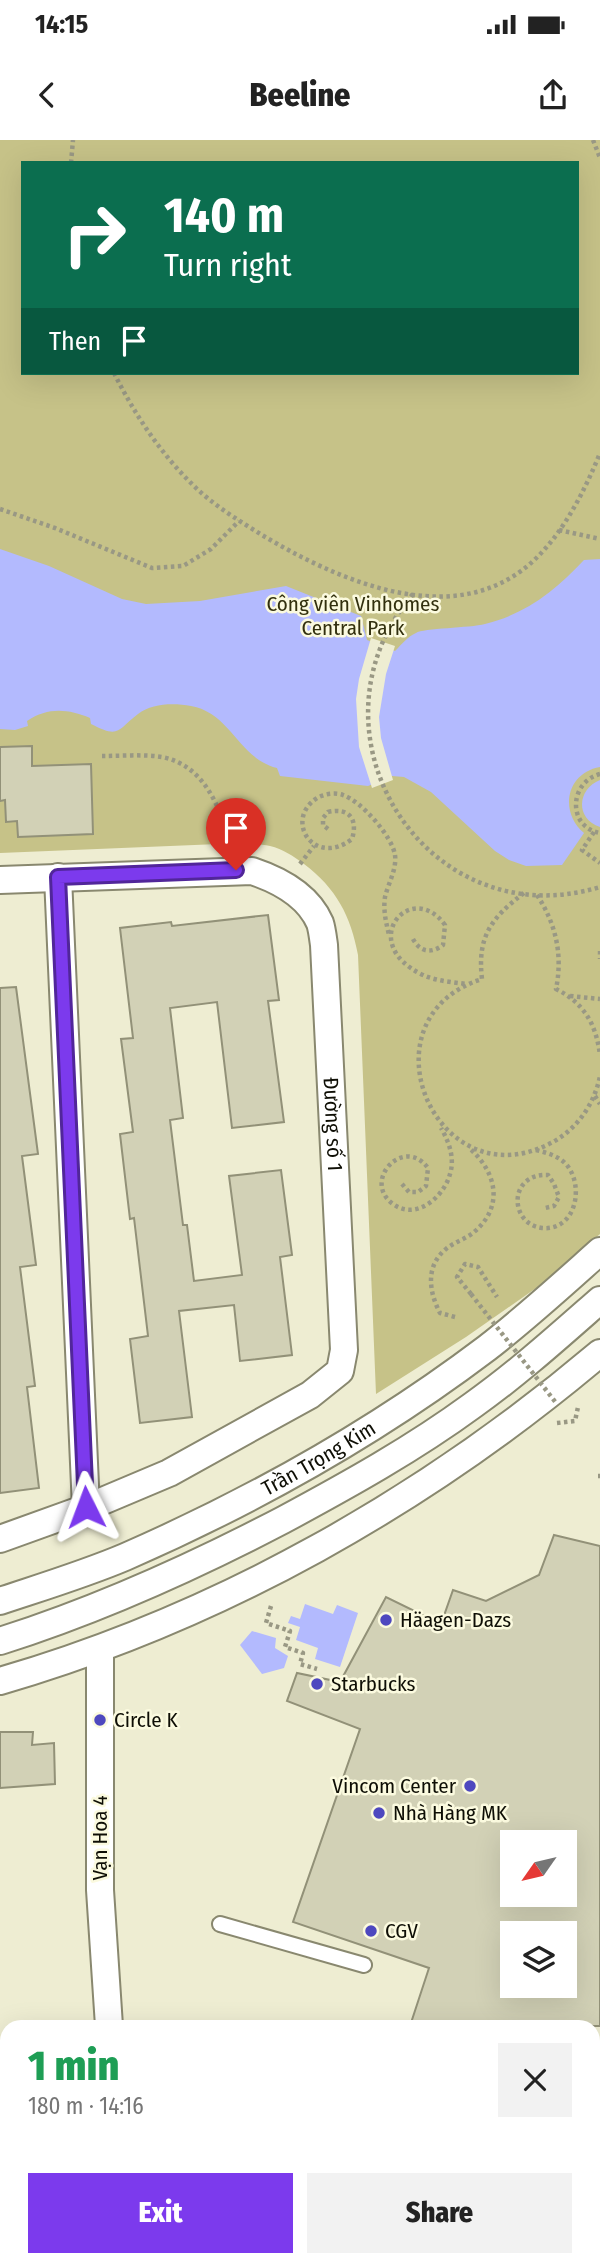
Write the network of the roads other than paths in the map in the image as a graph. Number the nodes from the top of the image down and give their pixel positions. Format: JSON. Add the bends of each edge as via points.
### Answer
{"nodes":[{"id":1,"x":58,"y":877,"type":"junction"},
{"id":2,"x":0,"y":880,"type":"edge"},
{"id":3,"x":600,"y":1251,"type":"edge"},
{"id":4,"x":600,"y":1300,"type":"edge"},
{"id":5,"x":600,"y":1353,"type":"edge"},
{"id":6,"x":86,"y":1507,"type":"junction"},
{"id":7,"x":0,"y":1539,"type":"edge"},
{"id":8,"x":0,"y":1601,"type":"edge"},
{"id":9,"x":0,"y":1641,"type":"edge"},
{"id":10,"x":100,"y":1649,"type":"junction"},
{"id":11,"x":0,"y":1681,"type":"edge"},
{"id":12,"x":220,"y":1924,"type":"dead end"},
{"id":13,"x":364,"y":1965,"type":"dead end"},
{"id":14,"x":109,"y":2020,"type":"edge"}],
"edges":[{"from":1,"to":2,"type":"street"},
{"from":1,"to":6,"type":"street"},
{"from":1,"to":6,"type":"street","name":"Đường số 1","via":[[252,871],[272,878],[294,878],[320,923],[324,945],[344,1350],[340,1371],[310,1395],[169,1473]]},
{"from":3,"to":8,"type":"street","name":"Trần Trọng Kim","via":[[488,1347],[349,1442],[205,1521],[122,1558]]},
{"from":4,"to":9,"type":"street","name":"Trần Trọng Kim","via":[[475,1404],[331,1494],[146,1587]]},
{"from":5,"to":10,"type":"street","via":[[484,1443],[361,1524],[234,1591]]},
{"from":6,"to":7,"type":"street"},
{"from":10,"to":11,"type":"street"},
{"from":10,"to":14,"type":"street","name":"Vạn Hoa 4","via":[[100,1890]]},
{"from":12,"to":13,"type":"lane"}]}
